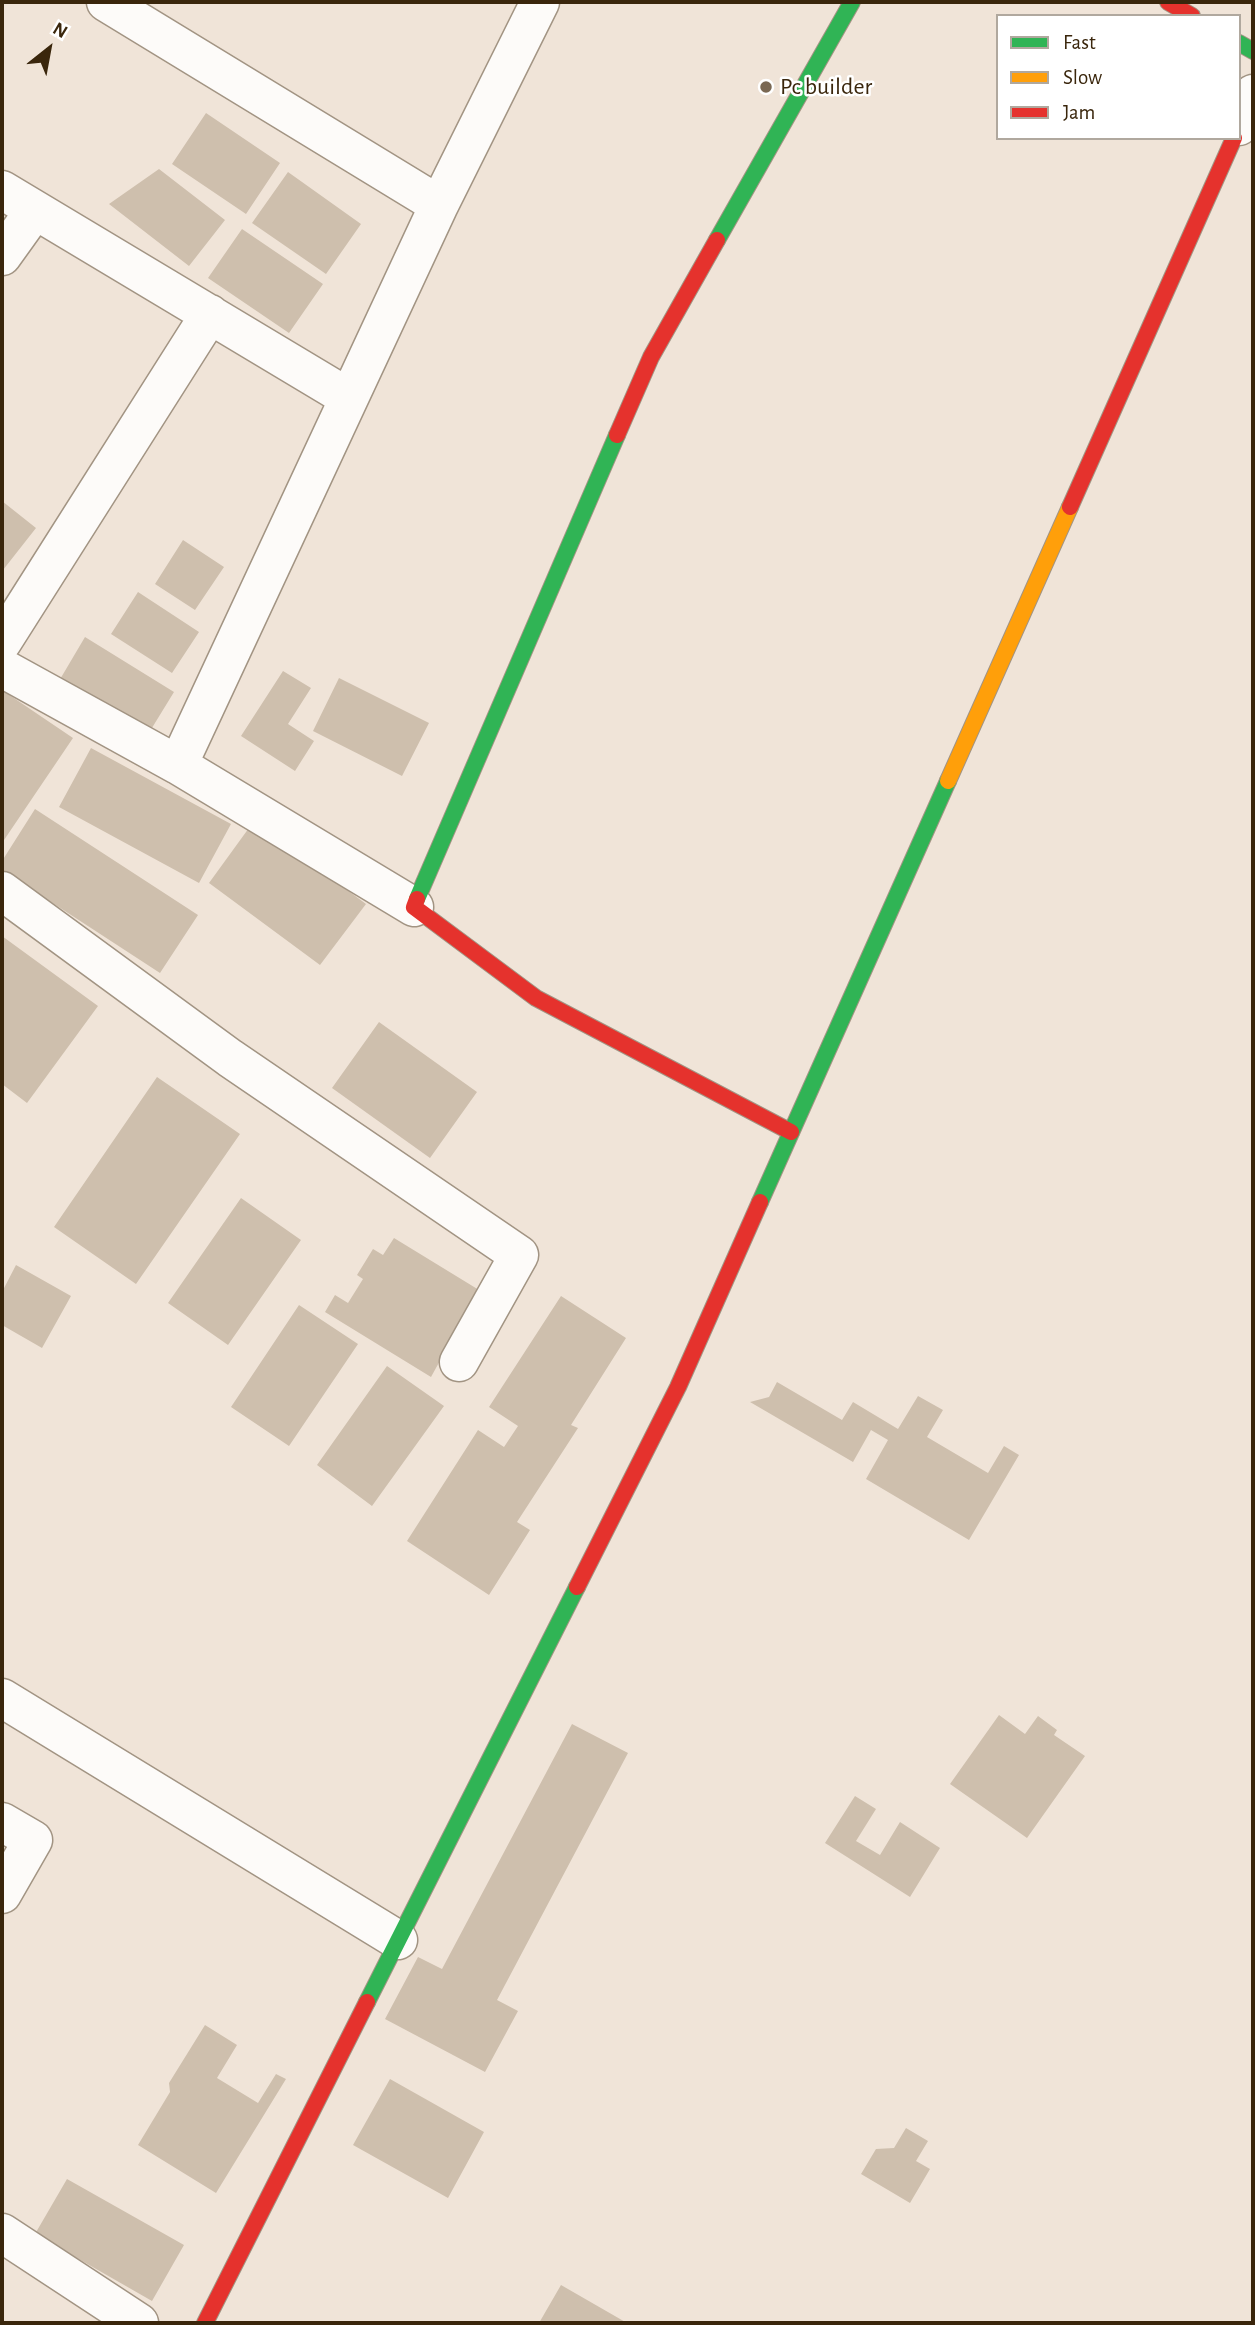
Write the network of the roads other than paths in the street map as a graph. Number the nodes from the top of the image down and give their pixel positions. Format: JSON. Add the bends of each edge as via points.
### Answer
{"nodes":[{"id":1,"x":106,"y":2,"type":"edge"},
{"id":2,"x":540,"y":2,"type":"edge"},
{"id":3,"x":852,"y":2,"type":"edge"},
{"id":4,"x":1168,"y":2,"type":"edge"},
{"id":5,"x":1189,"y":14,"type":"edge"},
{"id":6,"x":1253,"y":94,"type":"edge"},
{"id":7,"x":1241,"y":121,"type":"edge"},
{"id":8,"x":1233,"y":140,"type":"edge"},
{"id":9,"x":2,"y":190,"type":"edge"},
{"id":10,"x":439,"y":205,"type":"junction"},
{"id":11,"x":35,"y":210,"type":"junction"},
{"id":12,"x":2,"y":257,"type":"edge"},
{"id":13,"x":210,"y":314,"type":"junction"},
{"id":14,"x":349,"y":398,"type":"junction"},
{"id":15,"x":2,"y":642,"type":"edge"},
{"id":16,"x":2,"y":668,"type":"edge"},
{"id":17,"x":178,"y":765,"type":"junction"},
{"id":18,"x":2,"y":891,"type":"edge"},
{"id":19,"x":414,"y":907,"type":"junction"},
{"id":20,"x":792,"y":1132,"type":"junction"},
{"id":21,"x":459,"y":1362,"type":"dead end"},
{"id":22,"x":2,"y":1699,"type":"edge"},
{"id":23,"x":2,"y":1822,"type":"edge"},
{"id":24,"x":2,"y":1894,"type":"edge"},
{"id":25,"x":398,"y":1940,"type":"junction"},
{"id":26,"x":2,"y":2233,"type":"edge"},
{"id":27,"x":139,"y":2323,"type":"edge"},
{"id":28,"x":205,"y":2323,"type":"edge"}],
"edges":[{"from":1,"to":10,"type":"street"},
{"from":2,"to":10,"type":"street"},
{"from":3,"to":19,"type":"street","via":[[651,357]]},
{"from":4,"to":5,"type":"street"},
{"from":6,"to":7,"type":"street"},
{"from":8,"to":20,"type":"street"},
{"from":9,"to":11,"type":"street"},
{"from":10,"to":14,"type":"street"},
{"from":11,"to":12,"type":"street"},
{"from":11,"to":13,"type":"street"},
{"from":13,"to":14,"type":"street"},
{"from":13,"to":15,"type":"street"},
{"from":14,"to":17,"type":"street"},
{"from":16,"to":17,"type":"street"},
{"from":17,"to":19,"type":"street"},
{"from":18,"to":21,"type":"street","via":[[230,1058],[519,1255]]},
{"from":19,"to":20,"type":"street","via":[[536,998]]},
{"from":20,"to":25,"type":"street","via":[[678,1387]]},
{"from":22,"to":25,"type":"street"},
{"from":23,"to":24,"type":"street","via":[[33,1840]]},
{"from":25,"to":28,"type":"street"},
{"from":26,"to":27,"type":"street"}]}
